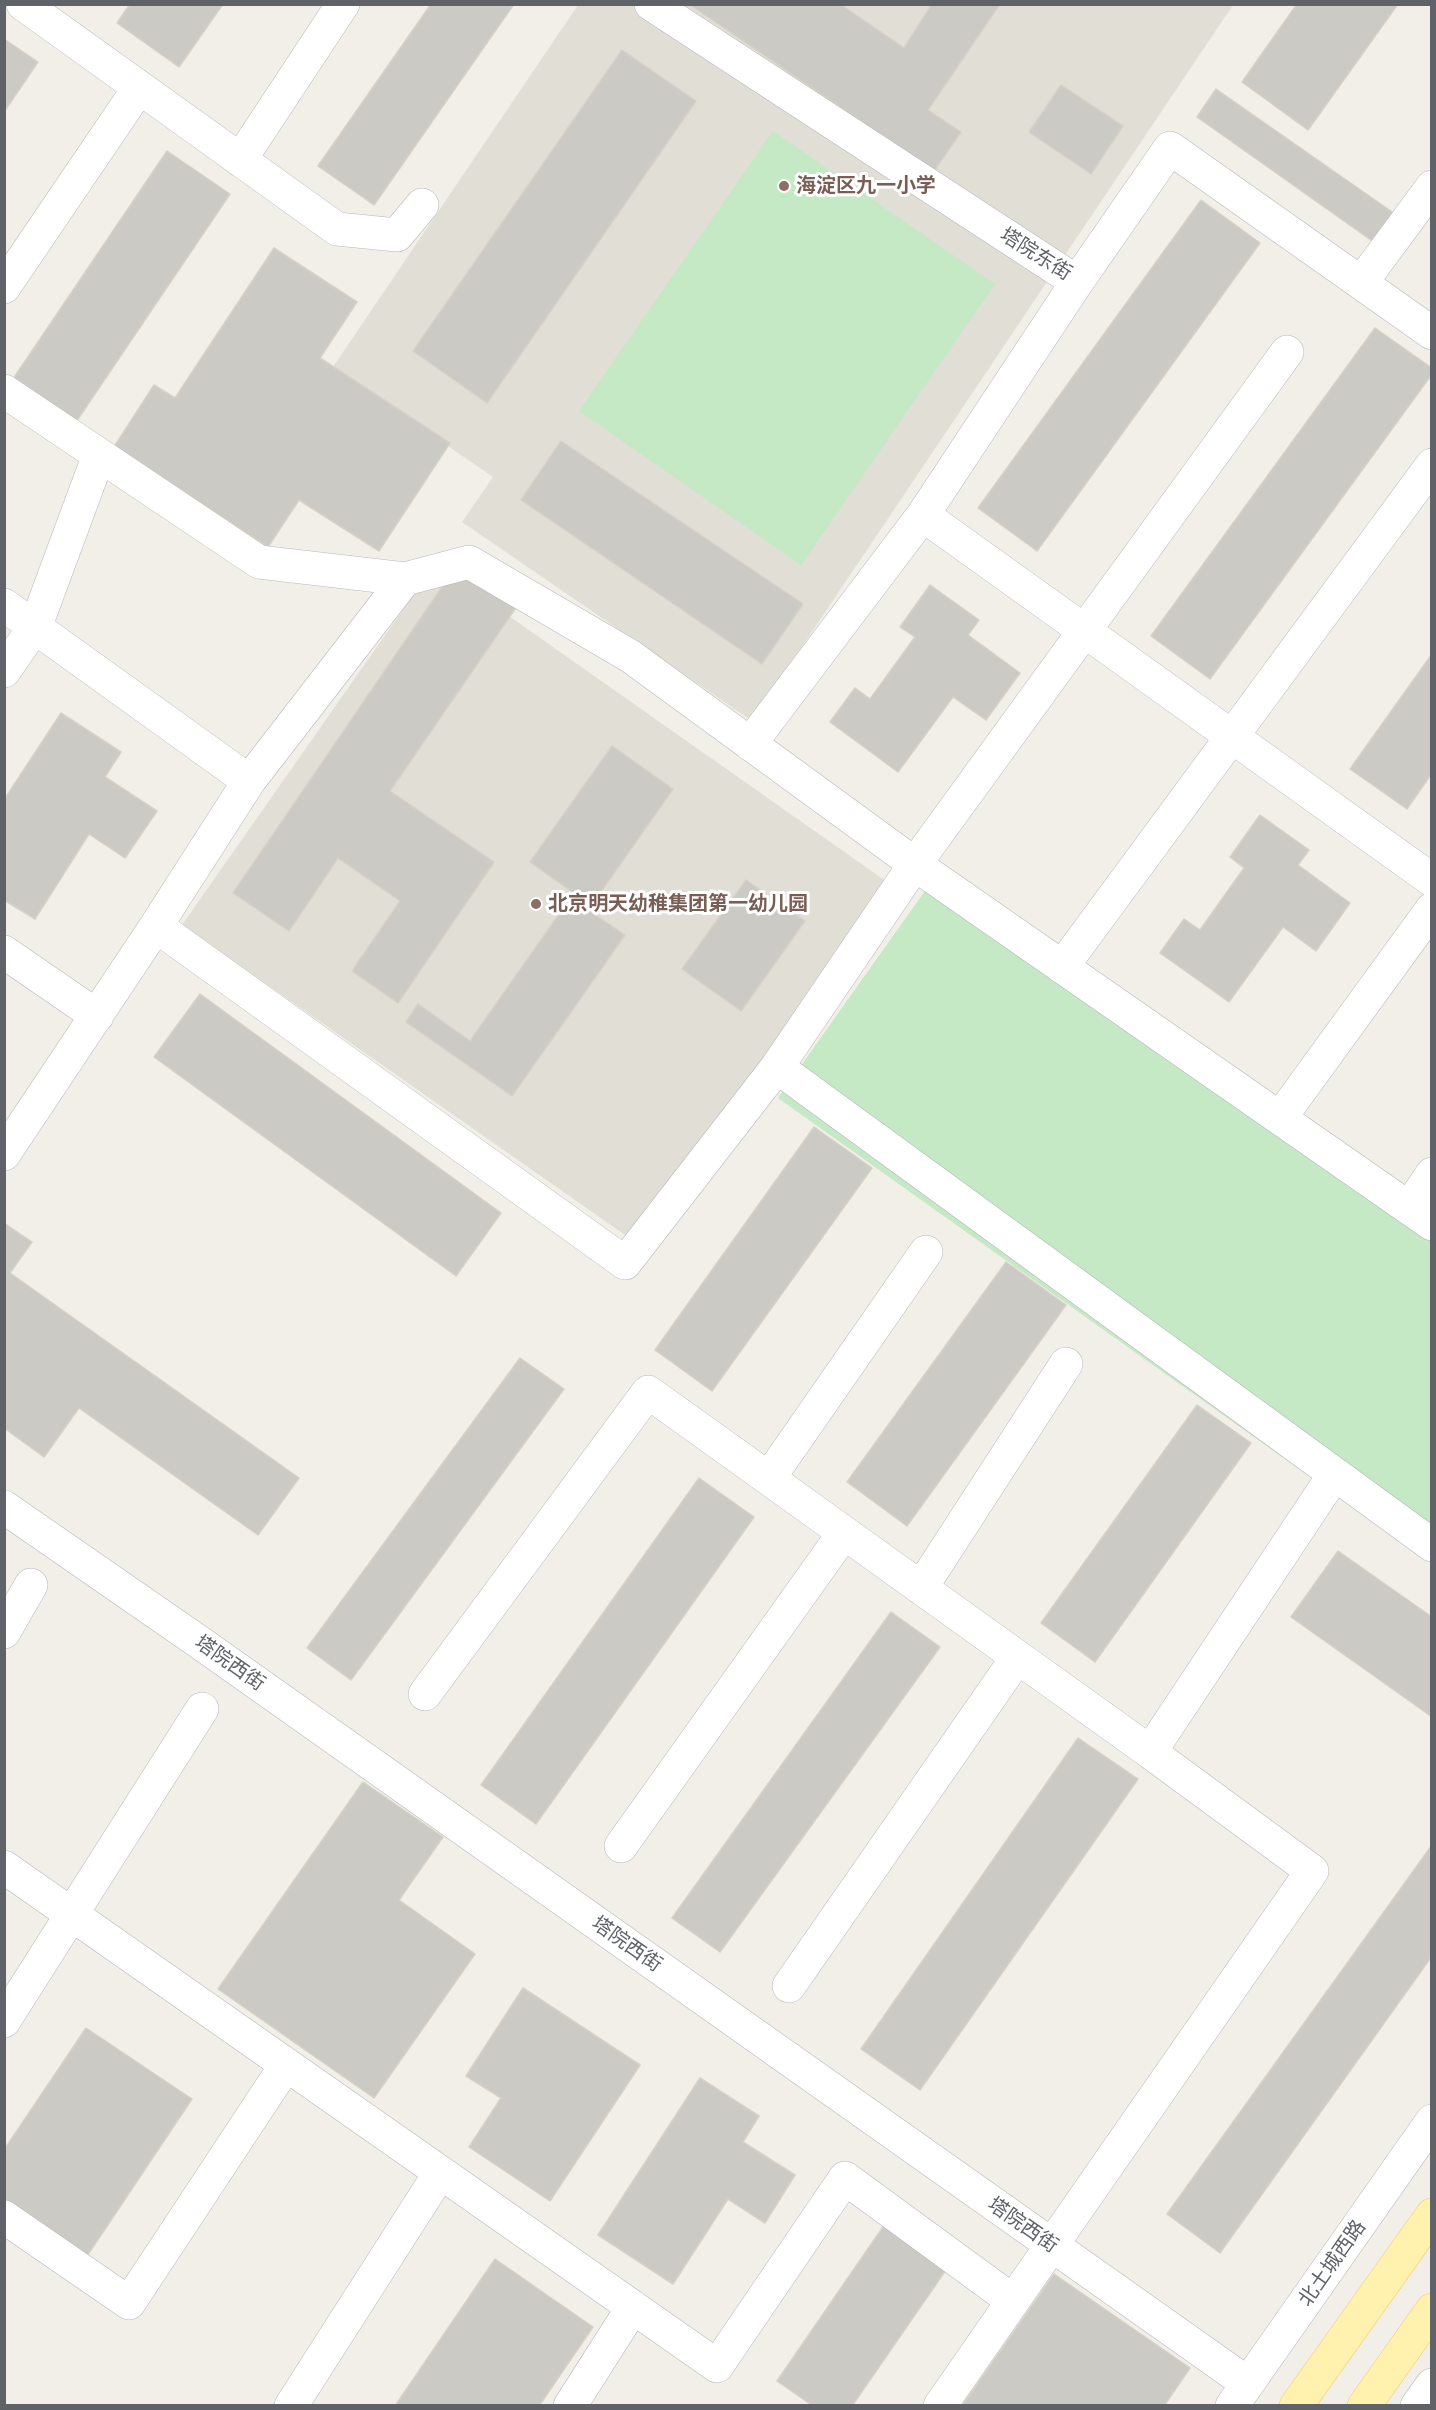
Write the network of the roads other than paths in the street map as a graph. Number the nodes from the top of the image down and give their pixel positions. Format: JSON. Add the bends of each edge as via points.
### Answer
{"nodes":[{"id":1,"x":343,"y":4,"type":"edge"},
{"id":2,"x":651,"y":4,"type":"edge"},
{"id":3,"x":31,"y":7,"type":"edge"},
{"id":4,"x":139,"y":88,"type":"junction"},
{"id":5,"x":240,"y":160,"type":"junction"},
{"id":6,"x":1431,"y":187,"type":"edge"},
{"id":7,"x":423,"y":205,"type":"dead end"},
{"id":8,"x":1077,"y":282,"type":"junction"},
{"id":9,"x":1361,"y":283,"type":"junction"},
{"id":10,"x":4,"y":287,"type":"edge"},
{"id":11,"x":1431,"y":333,"type":"edge"},
{"id":12,"x":1287,"y":352,"type":"dead end"},
{"id":13,"x":4,"y":391,"type":"edge"},
{"id":14,"x":99,"y":455,"type":"junction"},
{"id":15,"x":1431,"y":465,"type":"edge"},
{"id":16,"x":923,"y":515,"type":"junction"},
{"id":17,"x":405,"y":579,"type":"junction"},
{"id":18,"x":4,"y":605,"type":"edge"},
{"id":19,"x":36,"y":625,"type":"junction"},
{"id":20,"x":1084,"y":631,"type":"junction"},
{"id":21,"x":4,"y":671,"type":"edge"},
{"id":22,"x":1231,"y":736,"type":"junction"},
{"id":23,"x":750,"y":744,"type":"junction"},
{"id":24,"x":249,"y":781,"type":"junction"},
{"id":25,"x":915,"y":864,"type":"junction"},
{"id":26,"x":1431,"y":880,"type":"edge"},
{"id":27,"x":1431,"y":909,"type":"edge"},
{"id":28,"x":156,"y":926,"type":"junction"},
{"id":29,"x":4,"y":952,"type":"edge"},
{"id":30,"x":1062,"y":967,"type":"junction"},
{"id":31,"x":97,"y":1016,"type":"junction"},
{"id":32,"x":777,"y":1067,"type":"junction"},
{"id":33,"x":1280,"y":1118,"type":"junction"},
{"id":34,"x":4,"y":1154,"type":"edge"},
{"id":35,"x":1431,"y":1174,"type":"edge"},
{"id":36,"x":1420,"y":1216,"type":"edge"},
{"id":37,"x":926,"y":1252,"type":"dead end"},
{"id":38,"x":1066,"y":1364,"type":"dead end"},
{"id":39,"x":1334,"y":1475,"type":"junction"},
{"id":40,"x":769,"y":1478,"type":"junction"},
{"id":41,"x":4,"y":1507,"type":"edge"},
{"id":42,"x":844,"y":1533,"type":"junction"},
{"id":43,"x":1431,"y":1545,"type":"edge"},
{"id":44,"x":31,"y":1585,"type":"dead end"},
{"id":45,"x":921,"y":1588,"type":"junction"},
{"id":46,"x":4,"y":1632,"type":"edge"},
{"id":47,"x":1017,"y":1658,"type":"junction"},
{"id":48,"x":425,"y":1694,"type":"dead end"},
{"id":49,"x":202,"y":1709,"type":"dead end"},
{"id":50,"x":1150,"y":1752,"type":"junction"},
{"id":51,"x":621,"y":1846,"type":"dead end"},
{"id":52,"x":4,"y":1867,"type":"edge"},
{"id":53,"x":73,"y":1915,"type":"junction"},
{"id":54,"x":789,"y":1986,"type":"dead end"},
{"id":55,"x":4,"y":2021,"type":"edge"},
{"id":56,"x":286,"y":2065,"type":"junction"},
{"id":57,"x":1431,"y":2121,"type":"edge"},
{"id":58,"x":441,"y":2174,"type":"junction"},
{"id":59,"x":1431,"y":2215,"type":"edge"},
{"id":60,"x":4,"y":2217,"type":"edge"},
{"id":61,"x":1053,"y":2246,"type":"junction"},
{"id":62,"x":1014,"y":2301,"type":"junction"},
{"id":63,"x":633,"y":2307,"type":"junction"},
{"id":64,"x":1431,"y":2310,"type":"edge"},
{"id":65,"x":1431,"y":2385,"type":"edge"},
{"id":66,"x":1239,"y":2394,"type":"edge"},
{"id":67,"x":291,"y":2406,"type":"edge"},
{"id":68,"x":570,"y":2406,"type":"edge"},
{"id":69,"x":940,"y":2406,"type":"edge"},
{"id":70,"x":1296,"y":2406,"type":"edge"},
{"id":71,"x":1364,"y":2406,"type":"edge"},
{"id":72,"x":1417,"y":2406,"type":"edge"}],
"edges":[{"from":1,"to":5,"type":"street"},
{"from":2,"to":8,"type":"street","name":"塔院东街"},
{"from":3,"to":4,"type":"street"},
{"from":4,"to":5,"type":"street"},
{"from":4,"to":10,"type":"street"},
{"from":5,"to":7,"type":"street","via":[[337,229],[397,235]]},
{"from":6,"to":9,"type":"street"},
{"from":8,"to":9,"type":"street","name":"塔院东街","via":[[1170,147]]},
{"from":8,"to":16,"type":"street"},
{"from":9,"to":11,"type":"street","name":"塔院东街"},
{"from":12,"to":20,"type":"street"},
{"from":13,"to":14,"type":"street"},
{"from":14,"to":17,"type":"street","via":[[259,562]]},
{"from":14,"to":19,"type":"street"},
{"from":15,"to":22,"type":"street"},
{"from":16,"to":20,"type":"street"},
{"from":16,"to":23,"type":"street"},
{"from":17,"to":23,"type":"street","via":[[469,562],[630,656]]},
{"from":17,"to":24,"type":"street"},
{"from":18,"to":19,"type":"street"},
{"from":19,"to":21,"type":"street"},
{"from":19,"to":24,"type":"street"},
{"from":20,"to":22,"type":"street"},
{"from":20,"to":25,"type":"street"},
{"from":22,"to":26,"type":"street"},
{"from":22,"to":30,"type":"street"},
{"from":23,"to":25,"type":"street"},
{"from":24,"to":28,"type":"street"},
{"from":25,"to":30,"type":"street"},
{"from":25,"to":32,"type":"street"},
{"from":27,"to":33,"type":"street"},
{"from":28,"to":31,"type":"street"},
{"from":28,"to":32,"type":"street","via":[[625,1263]]},
{"from":29,"to":31,"type":"street"},
{"from":30,"to":33,"type":"street"},
{"from":31,"to":34,"type":"street"},
{"from":32,"to":39,"type":"street"},
{"from":33,"to":36,"type":"street"},
{"from":35,"to":36,"type":"street"},
{"from":37,"to":40,"type":"street"},
{"from":38,"to":45,"type":"street"},
{"from":39,"to":43,"type":"street"},
{"from":39,"to":50,"type":"street"},
{"from":40,"to":42,"type":"street"},
{"from":40,"to":48,"type":"street","via":[[648,1392]]},
{"from":41,"to":61,"type":"street","name":"塔院西街"},
{"from":42,"to":45,"type":"street"},
{"from":42,"to":51,"type":"street"},
{"from":44,"to":46,"type":"street"},
{"from":45,"to":47,"type":"street"},
{"from":47,"to":50,"type":"street"},
{"from":47,"to":54,"type":"street"},
{"from":49,"to":53,"type":"street"},
{"from":50,"to":61,"type":"street","via":[[1312,1871]]},
{"from":52,"to":53,"type":"street"},
{"from":53,"to":55,"type":"street"},
{"from":53,"to":56,"type":"street"},
{"from":56,"to":58,"type":"street"},
{"from":56,"to":60,"type":"street","via":[[129,2303]]},
{"from":57,"to":66,"type":"street","name":"北土城西路"},
{"from":58,"to":63,"type":"street"},
{"from":58,"to":67,"type":"street"},
{"from":59,"to":70,"type":"main road"},
{"from":61,"to":62,"type":"street"},
{"from":61,"to":66,"type":"street","name":"塔院西街"},
{"from":62,"to":63,"type":"street","via":[[845,2178],[717,2366]]},
{"from":62,"to":69,"type":"street"},
{"from":63,"to":68,"type":"street"},
{"from":64,"to":71,"type":"main road"},
{"from":65,"to":72,"type":"street"}]}
